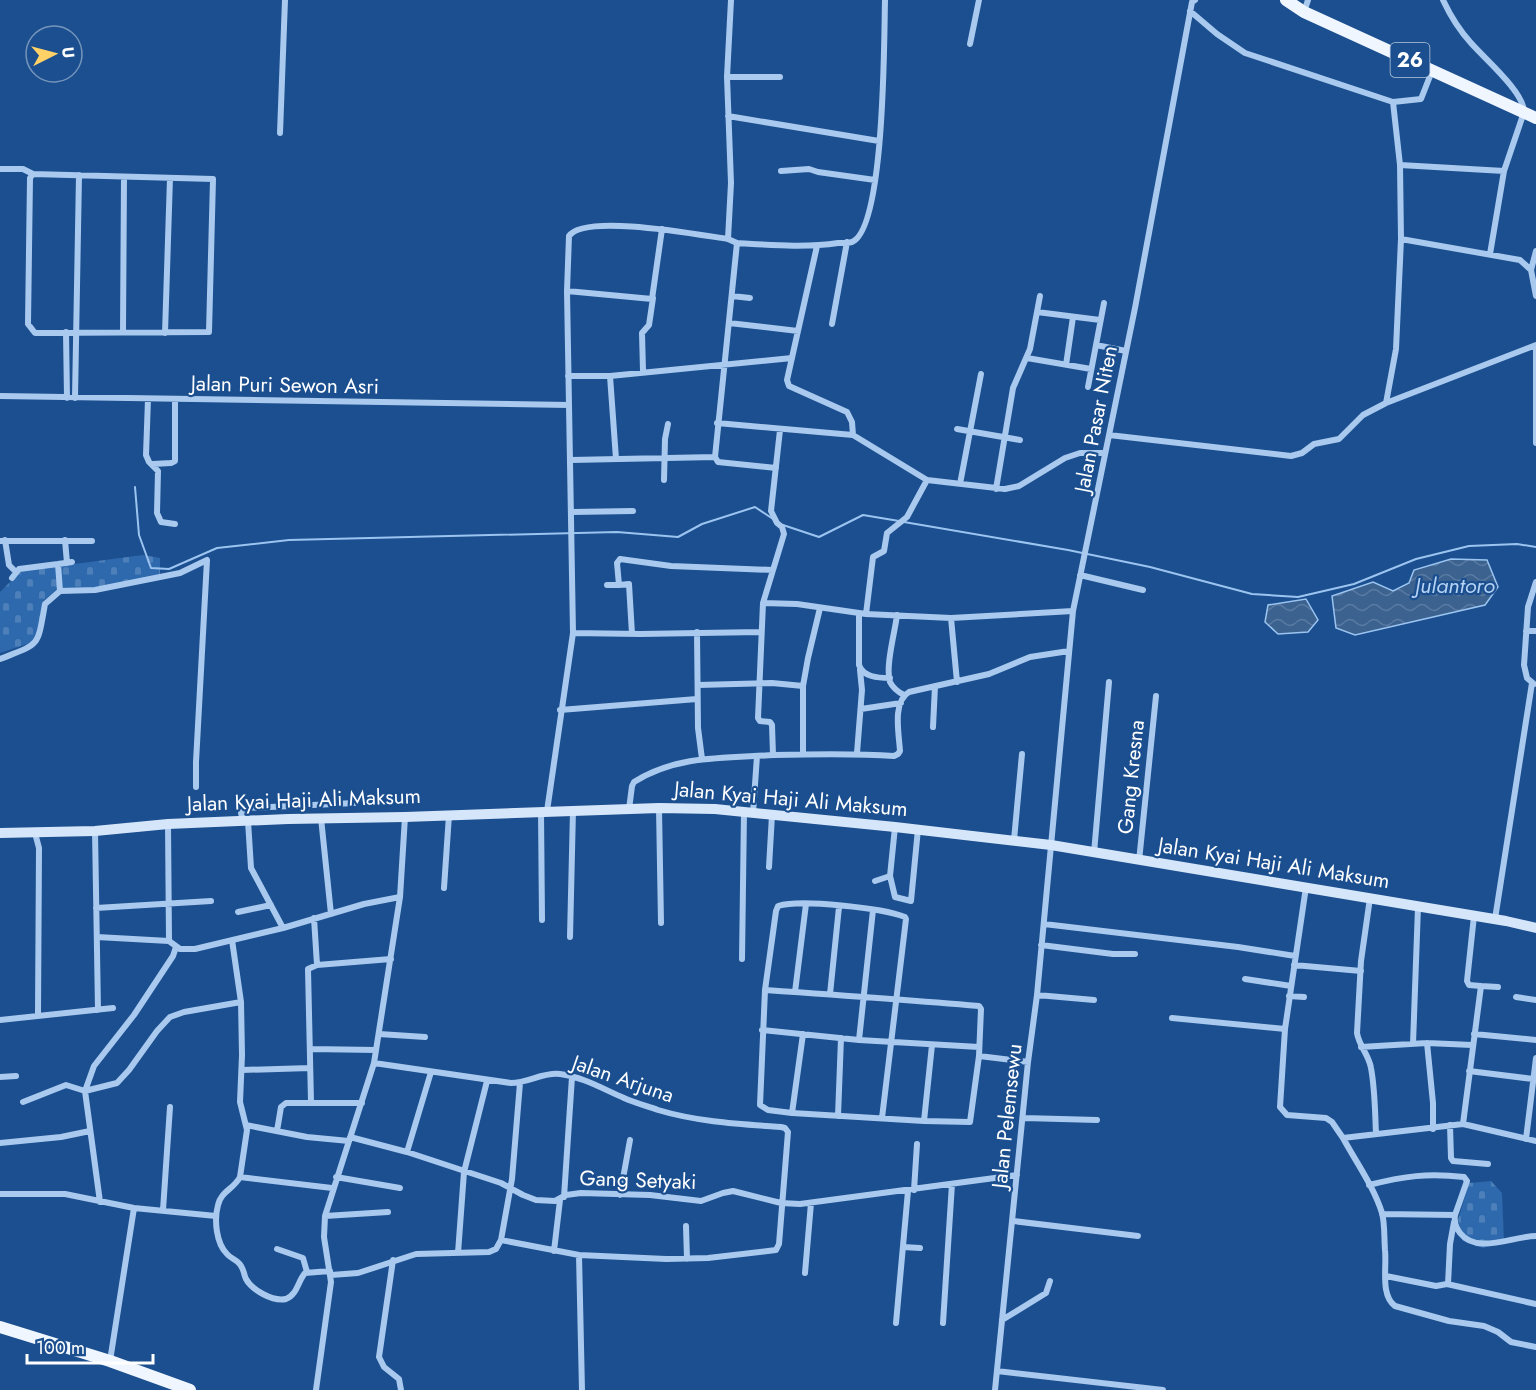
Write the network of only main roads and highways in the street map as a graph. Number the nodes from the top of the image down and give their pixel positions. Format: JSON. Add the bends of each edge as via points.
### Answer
{"nodes":[{"id":1,"x":1286,"y":0,"type":"edge"},
{"id":2,"x":1306,"y":6,"type":"edge"},
{"id":3,"x":1536,"y":118,"type":"edge"},
{"id":4,"x":0,"y":1327,"type":"edge"},
{"id":5,"x":174,"y":1387,"type":"edge"},
{"id":6,"x":190,"y":1390,"type":"edge"}],
"edges":[{"from":1,"to":2,"type":"main road","number":"26"},
{"from":2,"to":3,"type":"main road","number":"26"},
{"from":4,"to":5,"type":"main road","via":[[110,1361]]},
{"from":5,"to":6,"type":"main road"}]}
